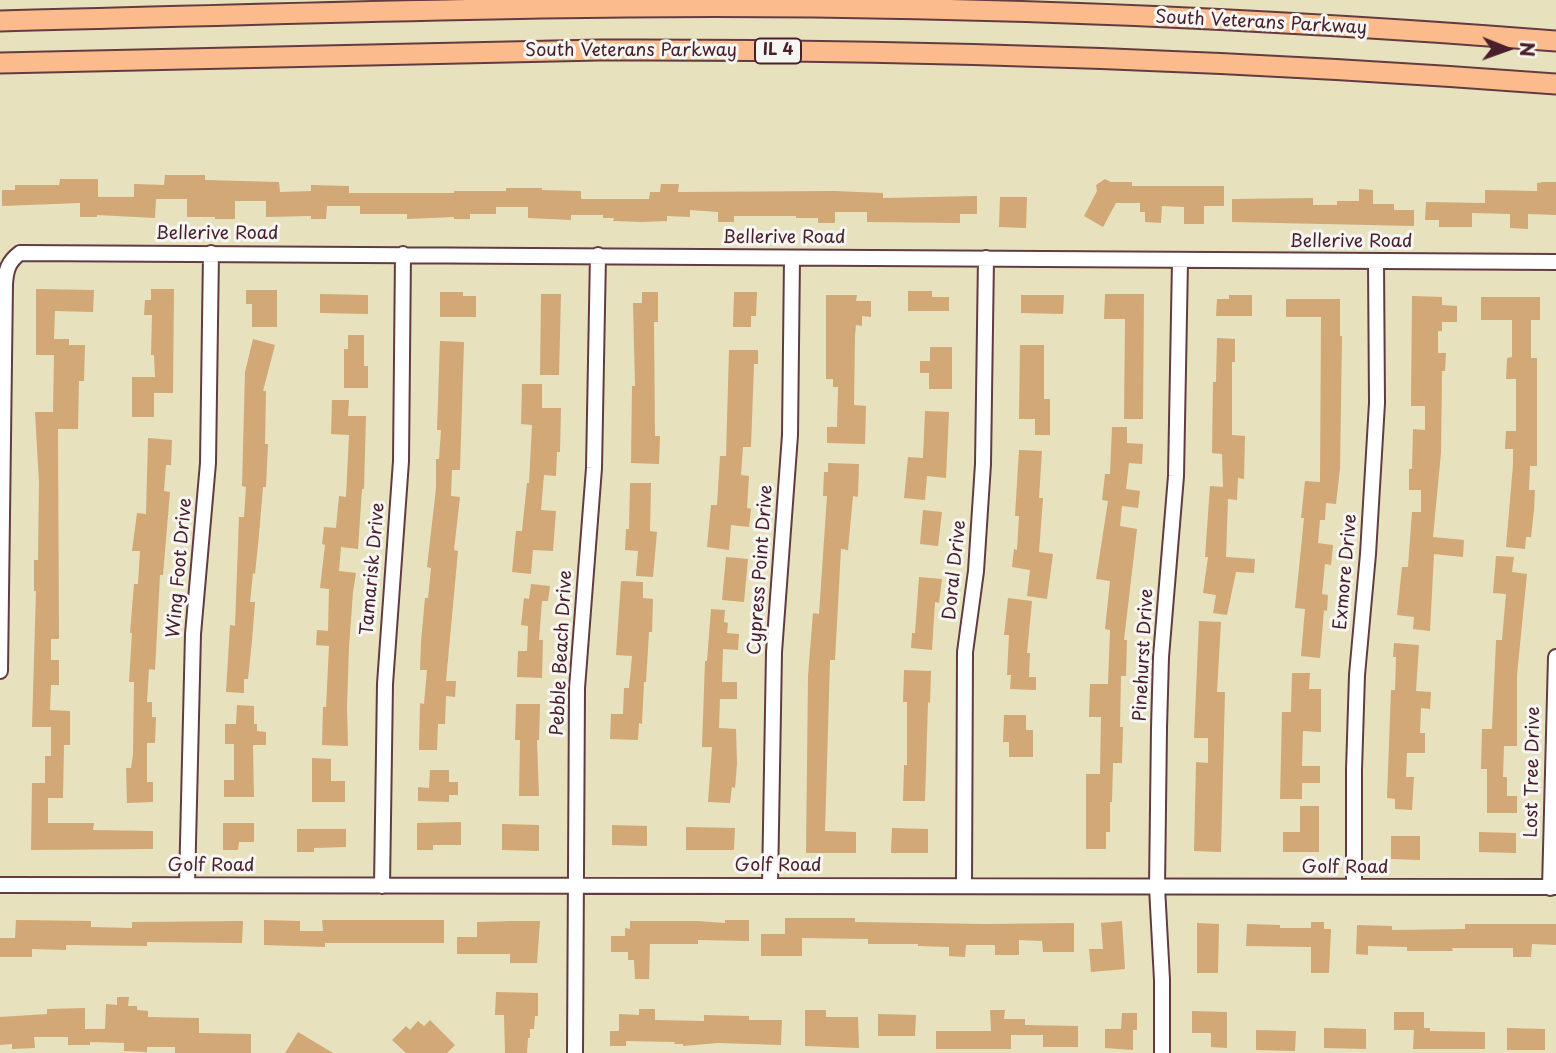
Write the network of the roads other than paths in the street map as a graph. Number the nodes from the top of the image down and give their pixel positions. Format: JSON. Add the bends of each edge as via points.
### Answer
{"nodes":[{"id":1,"x":0,"y":21,"type":"edge"},
{"id":2,"x":1556,"y":41,"type":"edge"},
{"id":3,"x":0,"y":63,"type":"edge"},
{"id":4,"x":1556,"y":71,"type":"edge"},
{"id":5,"x":1472,"y":77,"type":"junction"},
{"id":6,"x":1495,"y":79,"type":"junction"},
{"id":7,"x":1556,"y":83,"type":"edge"},
{"id":8,"x":1556,"y":96,"type":"edge"},
{"id":9,"x":211,"y":253,"type":"junction"},
{"id":10,"x":404,"y":254,"type":"junction"},
{"id":11,"x":598,"y":255,"type":"junction"},
{"id":12,"x":792,"y":258,"type":"junction"},
{"id":13,"x":986,"y":258,"type":"junction"},
{"id":14,"x":1180,"y":261,"type":"junction"},
{"id":15,"x":1376,"y":261,"type":"junction"},
{"id":16,"x":1556,"y":262,"type":"edge"},
{"id":17,"x":1556,"y":657,"type":"edge"},
{"id":18,"x":0,"y":671,"type":"edge"},
{"id":19,"x":0,"y":885,"type":"edge"},
{"id":20,"x":187,"y":885,"type":"junction"},
{"id":21,"x":382,"y":886,"type":"junction"},
{"id":22,"x":575,"y":886,"type":"junction"},
{"id":23,"x":769,"y":886,"type":"junction"},
{"id":24,"x":964,"y":886,"type":"junction"},
{"id":25,"x":1157,"y":887,"type":"junction"},
{"id":26,"x":1354,"y":887,"type":"junction"},
{"id":27,"x":1553,"y":888,"type":"edge"},
{"id":28,"x":575,"y":1053,"type":"edge"},
{"id":29,"x":1162,"y":1053,"type":"edge"}],
"edges":[{"from":1,"to":2,"type":"highway","name":"South Veterans Parkway","via":[[624,7],[825,8],[1185,18]]},
{"from":3,"to":5,"type":"highway","name":"South Veterans Parkway","number":"IL 4","via":[[699,50],[1175,60]]},
{"from":4,"to":6,"type":"highway","via":[[1528,70]]},
{"from":5,"to":6,"type":"highway","name":"South Veterans Parkway","number":"IL 4"},
{"from":5,"to":8,"type":"highway","via":[[1511,92]]},
{"from":6,"to":7,"type":"highway","name":"South Veterans Parkway","number":"IL 4"},
{"from":9,"to":10,"type":"street","name":"Bellerive Road"},
{"from":9,"to":18,"type":"street","name":"Bellerive Road","via":[[8,253]]},
{"from":9,"to":20,"type":"street","name":"Wing Foot Drive","via":[[208,463],[193,634]]},
{"from":10,"to":11,"type":"street","name":"Bellerive Road"},
{"from":10,"to":21,"type":"street","name":"Tamarisk Drive","via":[[401,461],[384,684]]},
{"from":11,"to":12,"type":"street","name":"Bellerive Road"},
{"from":11,"to":22,"type":"street","name":"Pebble Beach Drive","via":[[594,468],[577,688]]},
{"from":12,"to":13,"type":"street","name":"Bellerive Road"},
{"from":12,"to":23,"type":"street","name":"Cypress Point Drive","via":[[790,435],[774,652]]},
{"from":13,"to":14,"type":"street","name":"Bellerive Road"},
{"from":13,"to":24,"type":"street","name":"Doral Drive","via":[[983,464],[965,652]]},
{"from":14,"to":15,"type":"street","name":"Bellerive Road"},
{"from":14,"to":25,"type":"street","name":"Pinehurst Drive","via":[[1178,445],[1161,657]]},
{"from":15,"to":16,"type":"street","name":"Bellerive Road"},
{"from":15,"to":26,"type":"street","name":"Exmore Drive","via":[[1376,428],[1357,675]]},
{"from":17,"to":27,"type":"street","name":"Lost Tree Drive"},
{"from":19,"to":20,"type":"street","name":"Golf Road"},
{"from":20,"to":21,"type":"street","name":"Golf Road"},
{"from":21,"to":22,"type":"street","name":"Golf Road"},
{"from":22,"to":23,"type":"street","name":"Golf Road"},
{"from":22,"to":28,"type":"street","name":"Pebble Beach Drive"},
{"from":23,"to":24,"type":"street","name":"Golf Road"},
{"from":24,"to":25,"type":"street","name":"Golf Road"},
{"from":25,"to":26,"type":"street","name":"Golf Road"},
{"from":25,"to":29,"type":"street","name":"Pinehurst Drive"},
{"from":26,"to":27,"type":"street","name":"Golf Road"}]}
